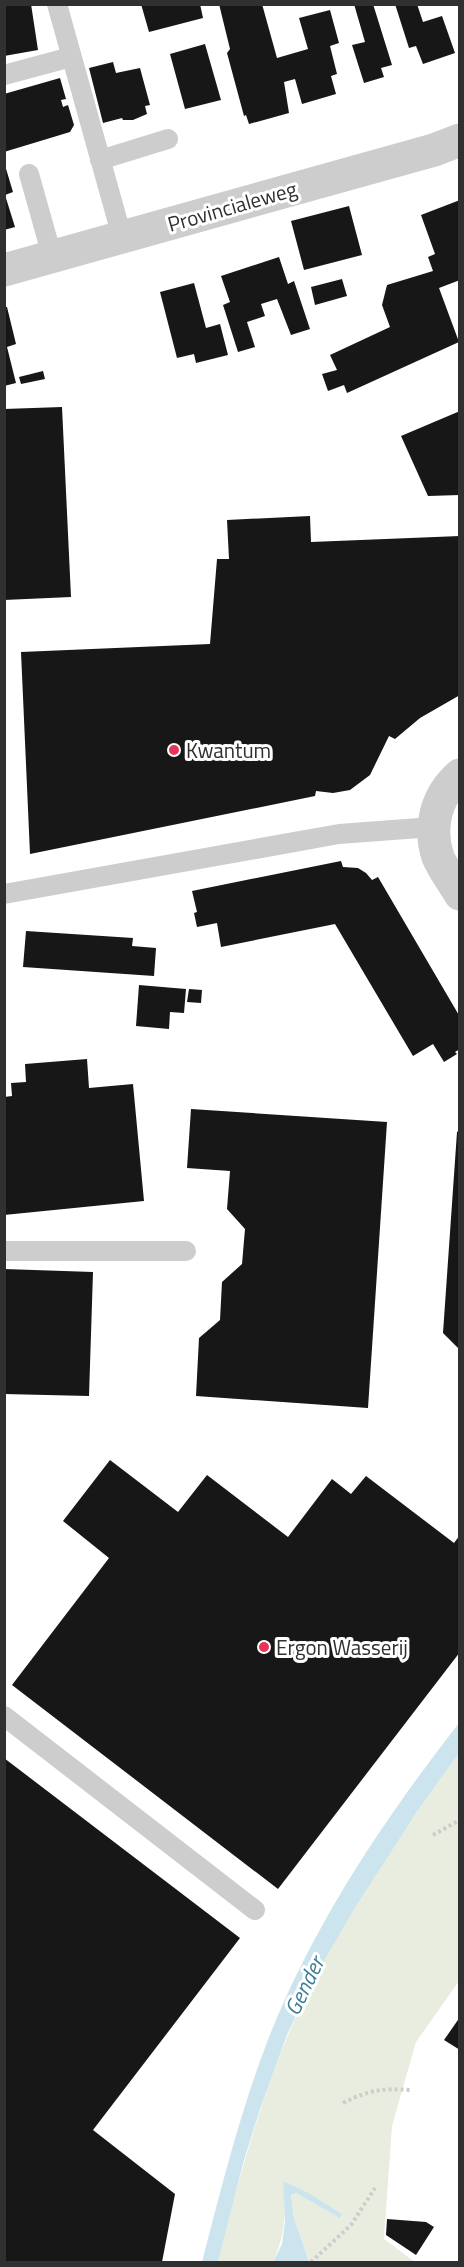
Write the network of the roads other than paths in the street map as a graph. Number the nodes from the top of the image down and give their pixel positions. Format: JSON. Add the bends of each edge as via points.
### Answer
{"nodes":[{"id":1,"x":57,"y":4,"type":"edge"},
{"id":2,"x":71,"y":57,"type":"junction"},
{"id":3,"x":4,"y":75,"type":"edge"},
{"id":4,"x":168,"y":139,"type":"dead end"},
{"id":5,"x":459,"y":140,"type":"edge"},
{"id":6,"x":100,"y":160,"type":"junction"},
{"id":7,"x":29,"y":174,"type":"dead end"},
{"id":8,"x":122,"y":237,"type":"junction"},
{"id":9,"x":52,"y":256,"type":"junction"},
{"id":10,"x":4,"y":270,"type":"edge"},
{"id":11,"x":459,"y":775,"type":"edge"},
{"id":12,"x":433,"y":827,"type":"junction"},
{"id":13,"x":4,"y":894,"type":"edge"},
{"id":14,"x":459,"y":894,"type":"edge"},
{"id":15,"x":4,"y":1251,"type":"edge"},
{"id":16,"x":186,"y":1251,"type":"dead end"},
{"id":17,"x":4,"y":1716,"type":"edge"},
{"id":18,"x":255,"y":1910,"type":"dead end"}],
"edges":[{"from":1,"to":2,"type":"lane"},
{"from":2,"to":3,"type":"lane"},
{"from":2,"to":6,"type":"lane"},
{"from":4,"to":6,"type":"lane"},
{"from":5,"to":8,"type":"street","name":"Provincialeweg"},
{"from":6,"to":8,"type":"lane"},
{"from":7,"to":9,"type":"lane"},
{"from":8,"to":9,"type":"street","name":"Provincialeweg"},
{"from":9,"to":10,"type":"street","name":"Provincialeweg"},
{"from":11,"to":12,"type":"street","via":[[439,801]]},
{"from":12,"to":13,"type":"lane","via":[[339,834]]},
{"from":12,"to":14,"type":"street","via":[[438,857]]},
{"from":15,"to":16,"type":"lane"},
{"from":17,"to":18,"type":"lane"}]}
